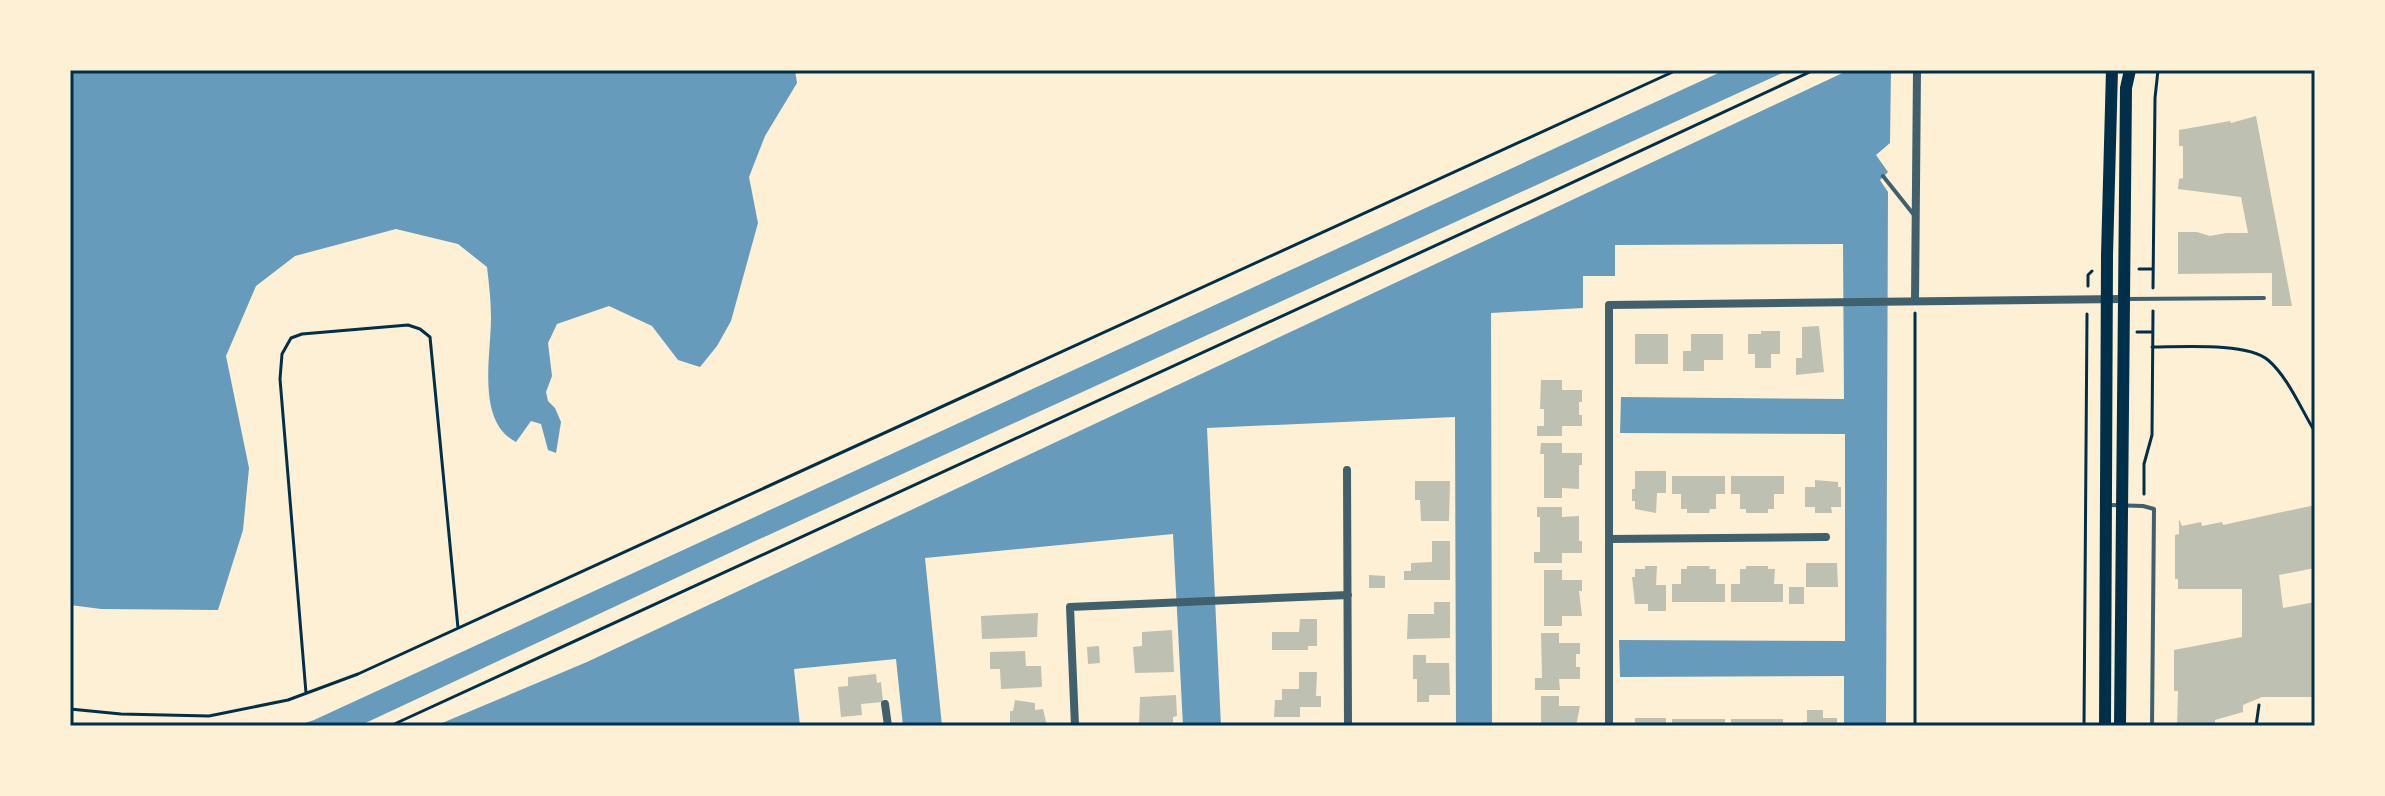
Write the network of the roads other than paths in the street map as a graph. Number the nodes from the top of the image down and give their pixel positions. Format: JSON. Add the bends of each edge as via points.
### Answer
{"nodes":[{"id":1,"x":1917,"y":70,"type":"edge"},
{"id":2,"x":2112,"y":70,"type":"edge"},
{"id":3,"x":2130,"y":70,"type":"edge"},
{"id":4,"x":1883,"y":176,"type":"dead end"},
{"id":5,"x":1916,"y":218,"type":"junction"},
{"id":6,"x":2264,"y":298,"type":"dead end"},
{"id":7,"x":2107,"y":299,"type":"junction"},
{"id":8,"x":2123,"y":299,"type":"junction"},
{"id":9,"x":1915,"y":301,"type":"junction"},
{"id":10,"x":1347,"y":470,"type":"dead end"},
{"id":11,"x":2107,"y":504,"type":"junction"},
{"id":12,"x":2122,"y":505,"type":"junction"},
{"id":13,"x":1826,"y":537,"type":"dead end"},
{"id":14,"x":1609,"y":539,"type":"junction"},
{"id":15,"x":1348,"y":595,"type":"junction"},
{"id":16,"x":885,"y":704,"type":"dead end"},
{"id":17,"x":888,"y":726,"type":"edge"},
{"id":18,"x":1075,"y":726,"type":"edge"},
{"id":19,"x":1348,"y":726,"type":"edge"},
{"id":20,"x":1609,"y":726,"type":"edge"},
{"id":21,"x":2105,"y":726,"type":"edge"},
{"id":22,"x":2120,"y":726,"type":"edge"},
{"id":23,"x":2152,"y":726,"type":"edge"}],
"edges":[{"from":1,"to":5,"type":"street"},
{"from":2,"to":7,"type":"main road"},
{"from":3,"to":8,"type":"main road"},
{"from":4,"to":5,"type":"lane"},
{"from":5,"to":9,"type":"street"},
{"from":6,"to":8,"type":"lane"},
{"from":7,"to":8,"type":"street"},
{"from":7,"to":9,"type":"street"},
{"from":7,"to":11,"type":"main road"},
{"from":8,"to":12,"type":"main road"},
{"from":9,"to":14,"type":"street","via":[[1609,305]]},
{"from":10,"to":15,"type":"street"},
{"from":11,"to":12,"type":"lane"},
{"from":11,"to":21,"type":"main road"},
{"from":12,"to":22,"type":"main road"},
{"from":12,"to":23,"type":"lane","via":[[2154,509]]},
{"from":13,"to":14,"type":"street"},
{"from":14,"to":20,"type":"street"},
{"from":15,"to":18,"type":"street","via":[[1070,607]]},
{"from":15,"to":19,"type":"street"},
{"from":16,"to":17,"type":"street"}]}
